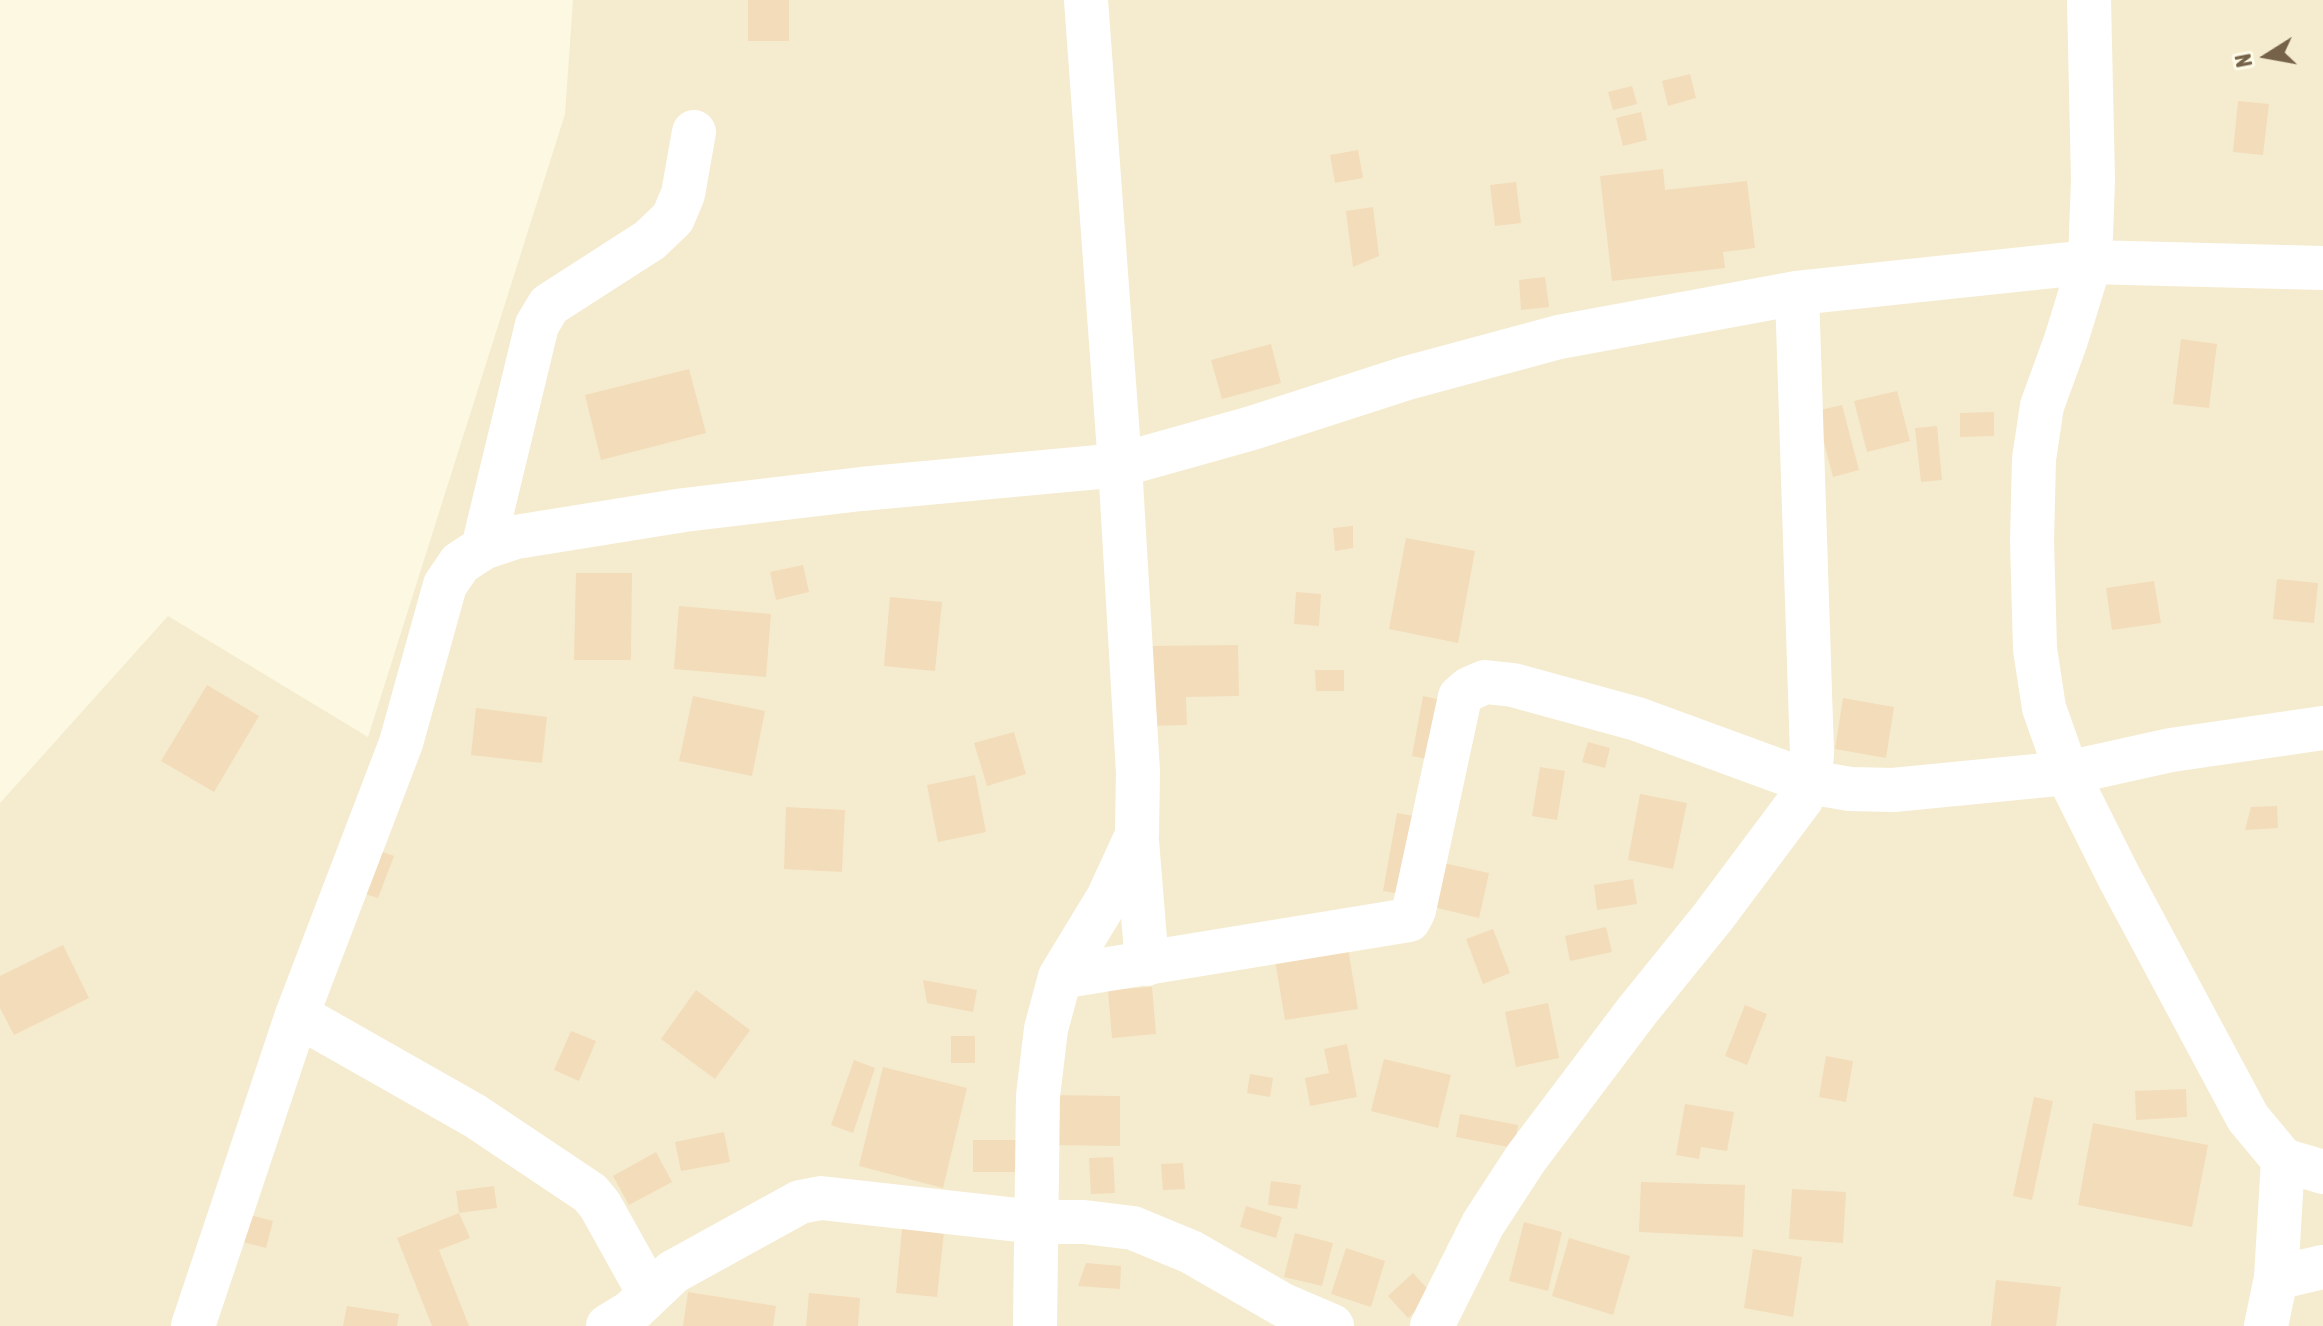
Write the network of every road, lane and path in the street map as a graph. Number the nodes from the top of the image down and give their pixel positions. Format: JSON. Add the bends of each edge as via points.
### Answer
{"nodes":[{"id":1,"x":1086,"y":0,"type":"edge"},
{"id":2,"x":2089,"y":0,"type":"edge"},
{"id":3,"x":694,"y":132,"type":"dead end"},
{"id":4,"x":2090,"y":262,"type":"junction"},
{"id":5,"x":2323,"y":268,"type":"edge"},
{"id":6,"x":1797,"y":293,"type":"junction"},
{"id":7,"x":1120,"y":465,"type":"junction"},
{"id":8,"x":483,"y":548,"type":"junction"},
{"id":9,"x":2323,"y":728,"type":"edge"},
{"id":10,"x":2067,"y":773,"type":"junction"},
{"id":11,"x":1809,"y":782,"type":"junction"},
{"id":12,"x":1137,"y":835,"type":"junction"},
{"id":13,"x":1147,"y":964,"type":"junction"},
{"id":14,"x":1060,"y":977,"type":"junction"},
{"id":15,"x":297,"y":1015,"type":"junction"},
{"id":16,"x":2303,"y":1166,"type":"edge"},
{"id":17,"x":1036,"y":1222,"type":"junction"},
{"id":18,"x":2323,"y":1267,"type":"edge"},
{"id":19,"x":2276,"y":1278,"type":"junction"},
{"id":20,"x":649,"y":1293,"type":"junction"},
{"id":21,"x":193,"y":1326,"type":"edge"},
{"id":22,"x":608,"y":1326,"type":"edge"},
{"id":23,"x":1035,"y":1326,"type":"edge"},
{"id":24,"x":1332,"y":1326,"type":"edge"},
{"id":25,"x":1432,"y":1326,"type":"edge"},
{"id":26,"x":2266,"y":1326,"type":"edge"}],
"edges":[{"from":1,"to":7,"type":"street"},
{"from":2,"to":4,"type":"street"},
{"from":3,"to":8,"type":"street","via":[[683,194],[673,218],[650,240],[549,305],[537,325]]},
{"from":4,"to":5,"type":"street"},
{"from":4,"to":6,"type":"street"},
{"from":4,"to":10,"type":"street","via":[[2042,406],[2034,459],[2035,649],[2044,708]]},
{"from":6,"to":7,"type":"street","via":[[1559,337]]},
{"from":6,"to":11,"type":"street"},
{"from":7,"to":8,"type":"street","via":[[684,510],[516,537]]},
{"from":7,"to":12,"type":"street"},
{"from":8,"to":15,"type":"street","via":[[460,563],[445,585],[401,743]]},
{"from":9,"to":10,"type":"street","via":[[2171,750]]},
{"from":10,"to":11,"type":"street","via":[[1893,790]]},
{"from":10,"to":16,"type":"street","via":[[2248,1118]]},
{"from":11,"to":13,"type":"street","via":[[1637,719],[1485,682],[1460,697],[1409,920]]},
{"from":11,"to":25,"type":"street","via":[[1740,881],[1526,1158],[1483,1224]]},
{"from":12,"to":13,"type":"street"},
{"from":12,"to":14,"type":"street","via":[[1108,898]]},
{"from":13,"to":14,"type":"street"},
{"from":14,"to":17,"type":"street","via":[[1046,1029],[1038,1096]]},
{"from":15,"to":20,"type":"street","via":[[475,1116],[590,1193]]},
{"from":15,"to":21,"type":"street"},
{"from":16,"to":19,"type":"street"},
{"from":17,"to":20,"type":"street","via":[[821,1198],[800,1202],[673,1272]]},
{"from":17,"to":23,"type":"street"},
{"from":17,"to":24,"type":"street","via":[[1133,1228],[1191,1252],[1283,1305]]},
{"from":18,"to":19,"type":"street"},
{"from":19,"to":26,"type":"street"},
{"from":20,"to":22,"type":"street"}]}
